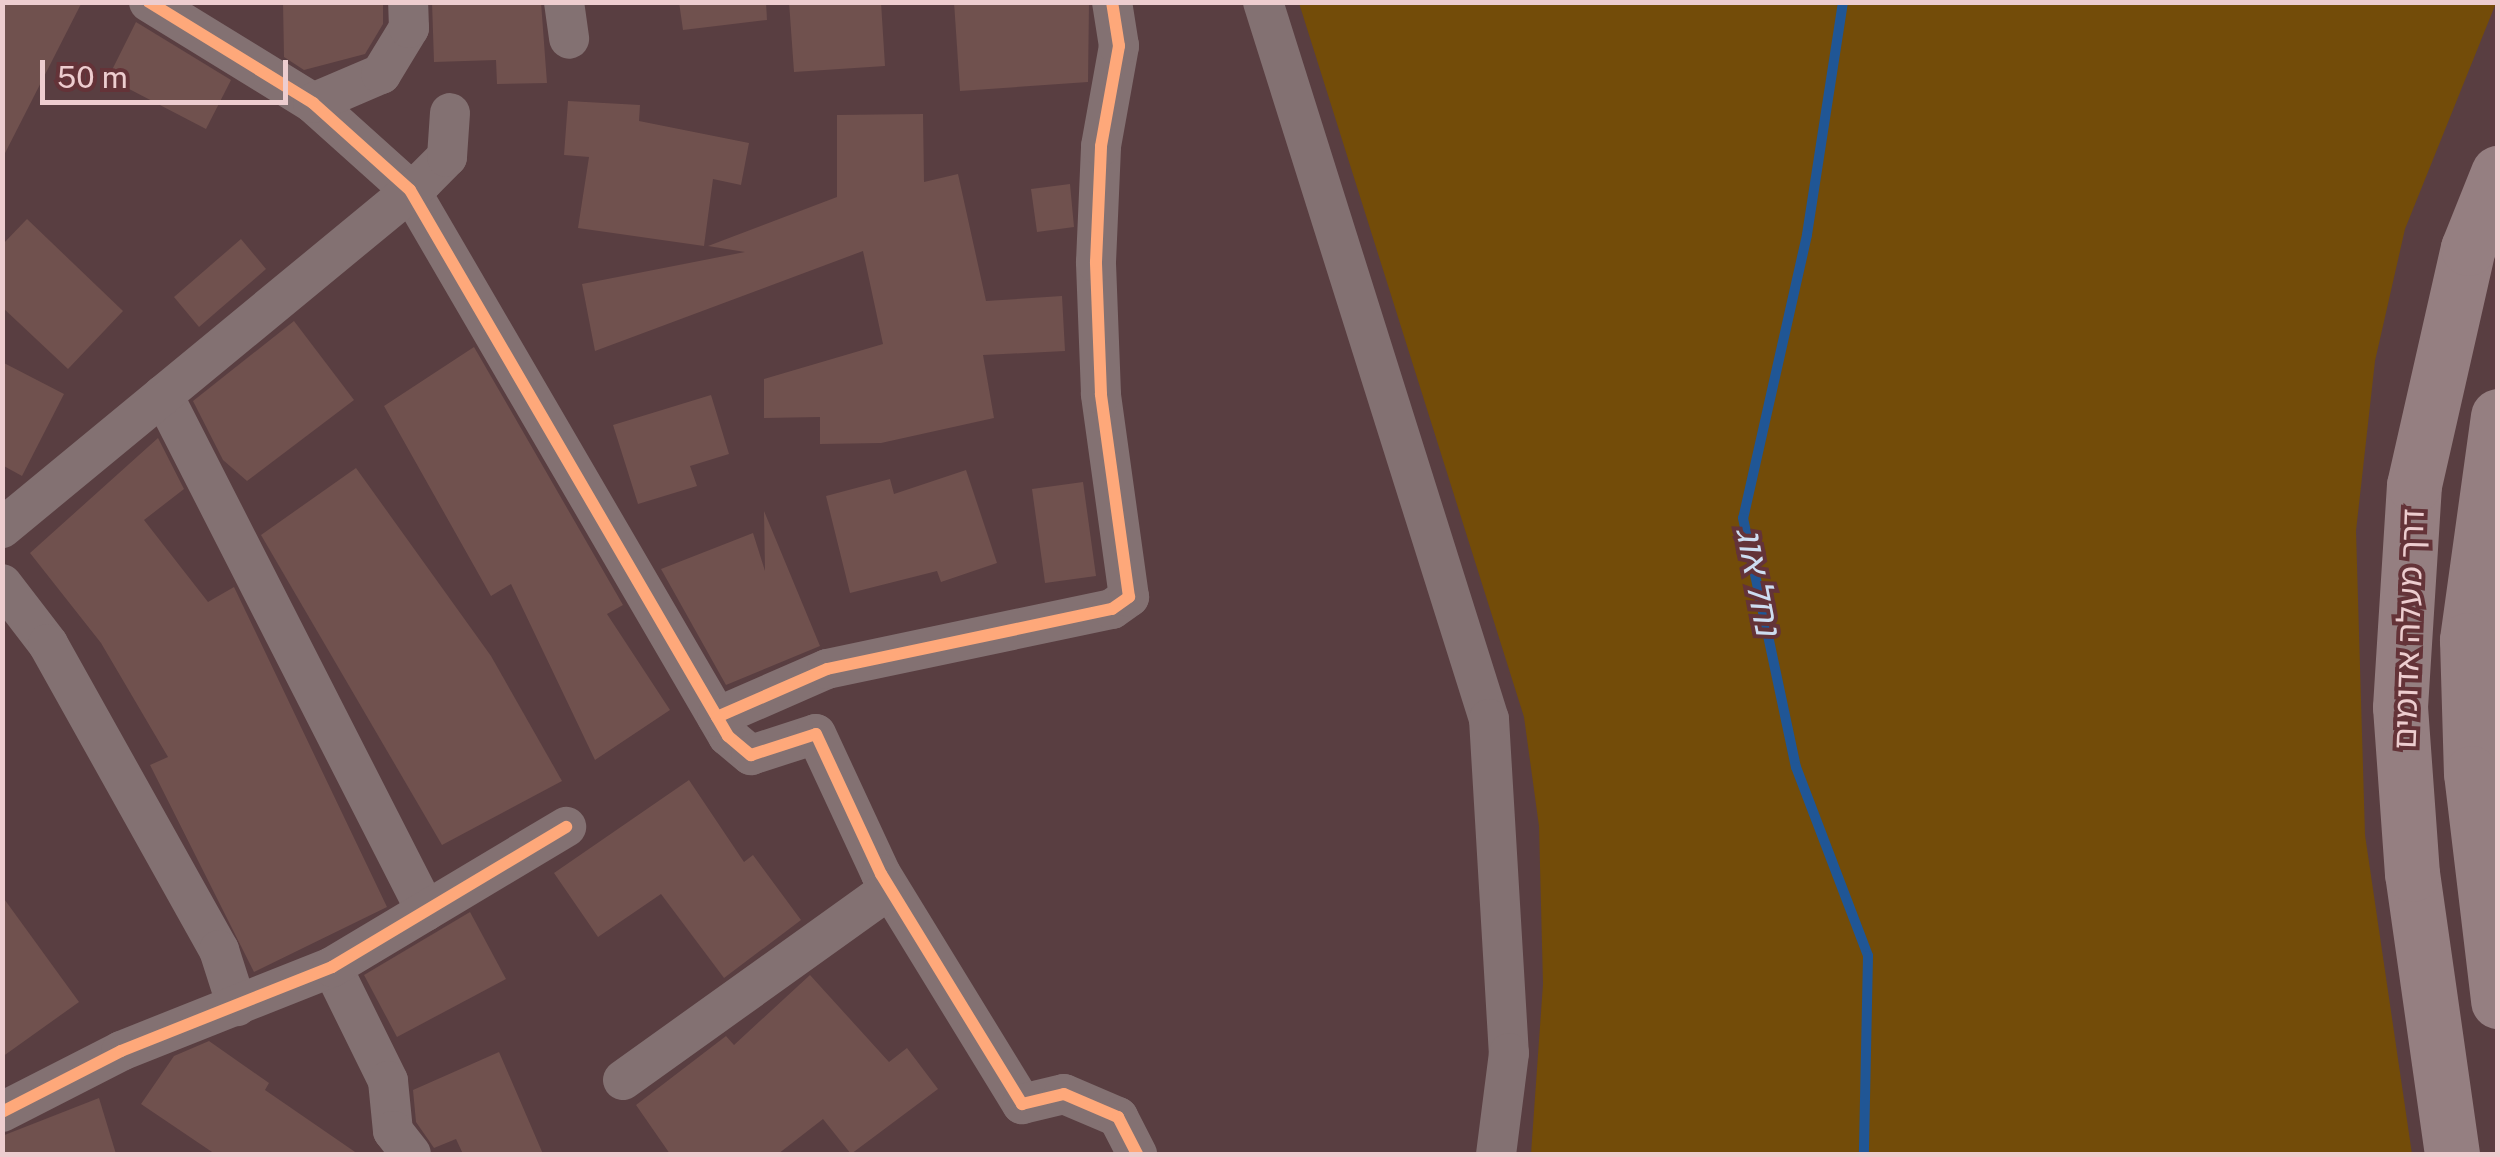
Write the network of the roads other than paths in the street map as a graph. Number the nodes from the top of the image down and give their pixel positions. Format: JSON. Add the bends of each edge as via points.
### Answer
{"nodes":[{"id":1,"x":149,"y":2,"type":"edge"},
{"id":2,"x":408,"y":2,"type":"edge"},
{"id":3,"x":1112,"y":2,"type":"edge"},
{"id":4,"x":1263,"y":2,"type":"edge"},
{"id":5,"x":313,"y":103,"type":"junction"},
{"id":6,"x":450,"y":113,"type":"dead end"},
{"id":7,"x":2498,"y":173,"type":"edge"},
{"id":8,"x":410,"y":190,"type":"junction"},
{"id":9,"x":163,"y":395,"type":"junction"},
{"id":10,"x":2498,"y":416,"type":"edge"},
{"id":11,"x":2,"y":528,"type":"edge"},
{"id":12,"x":2,"y":584,"type":"edge"},
{"id":13,"x":717,"y":717,"type":"junction"},
{"id":14,"x":566,"y":827,"type":"dead end"},
{"id":15,"x":890,"y":889,"type":"junction"},
{"id":16,"x":426,"y":911,"type":"junction"},
{"id":17,"x":332,"y":967,"type":"junction"},
{"id":18,"x":2498,"y":1001,"type":"edge"},
{"id":19,"x":238,"y":1006,"type":"junction"},
{"id":20,"x":623,"y":1080,"type":"dead end"},
{"id":21,"x":2,"y":1112,"type":"edge"},
{"id":22,"x":411,"y":1154,"type":"edge"},
{"id":23,"x":1137,"y":1154,"type":"edge"},
{"id":24,"x":1496,"y":1154,"type":"edge"},
{"id":25,"x":2452,"y":1154,"type":"edge"}],
"edges":[{"from":1,"to":5,"type":"street"},
{"from":2,"to":5,"type":"street","via":[[409,28],[381,74]]},
{"from":3,"to":13,"type":"street","via":[[1119,46],[1100,146],[1096,262],[1101,394],[1129,597],[1112,609],[827,669]]},
{"from":4,"to":24,"type":"street","via":[[1488,718],[1509,1053]]},
{"from":5,"to":8,"type":"street"},
{"from":6,"to":8,"type":"street","via":[[446,156]]},
{"from":7,"to":25,"type":"highway","name":"דרך מעלה אדומים","via":[[2430,399],[2414,485],[2404,634],[2412,874]]},
{"from":8,"to":9,"type":"street"},
{"from":8,"to":13,"type":"street"},
{"from":9,"to":11,"type":"street"},
{"from":9,"to":16,"type":"street"},
{"from":10,"to":18,"type":"highway","name":"דרך מעלה אדומים","via":[[2467,640],[2471,773]]},
{"from":12,"to":19,"type":"street","via":[[48,644],[219,950]]},
{"from":13,"to":15,"type":"street","via":[[751,755],[816,734]]},
{"from":14,"to":16,"type":"street"},
{"from":15,"to":20,"type":"street"},
{"from":15,"to":23,"type":"street","via":[[1022,1104],[1064,1094],[1118,1117]]},
{"from":16,"to":17,"type":"street"},
{"from":17,"to":19,"type":"street"},
{"from":17,"to":22,"type":"street","via":[[388,1081],[394,1132]]},
{"from":19,"to":21,"type":"street"}]}
